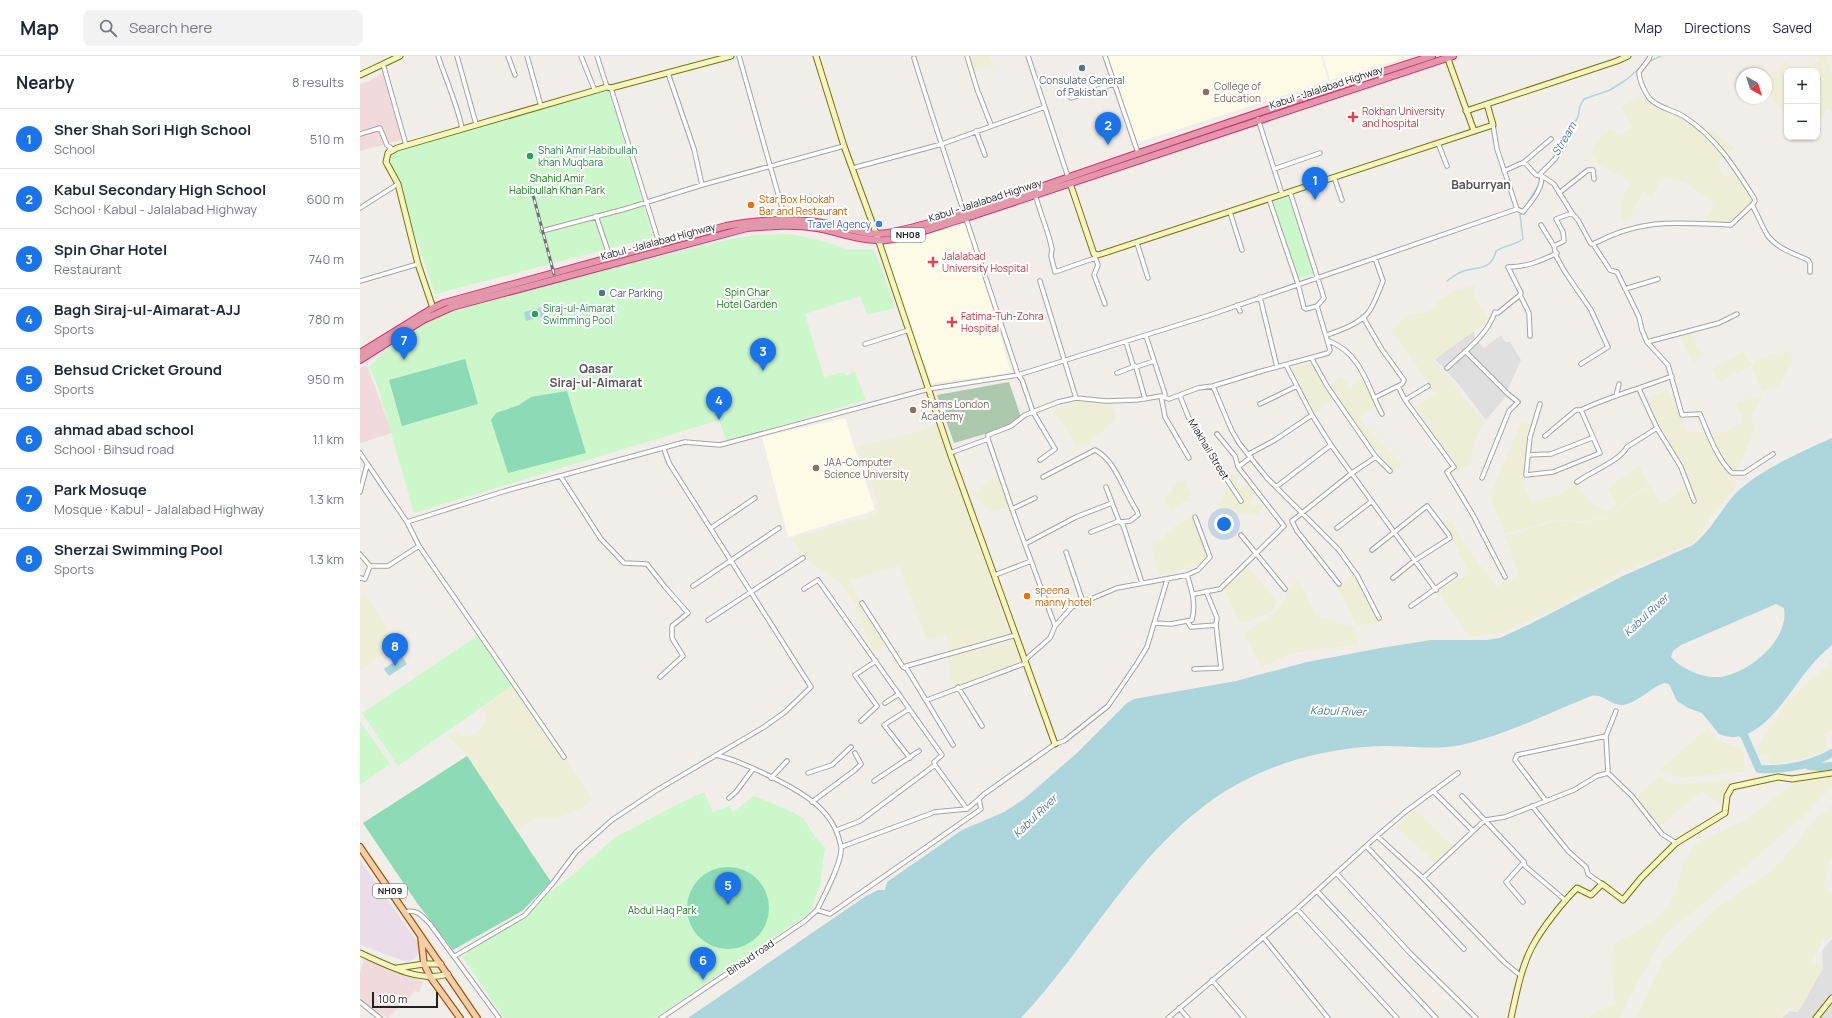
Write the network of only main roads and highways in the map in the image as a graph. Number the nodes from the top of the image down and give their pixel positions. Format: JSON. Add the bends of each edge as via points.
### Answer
{"nodes":[{"id":1,"x":1432,"y":56,"type":"edge"},
{"id":2,"x":1450,"y":56,"type":"edge"},
{"id":3,"x":1069,"y":180,"type":"junction"},
{"id":4,"x":965,"y":215,"type":"junction"},
{"id":5,"x":660,"y":248,"type":"junction"},
{"id":6,"x":360,"y":353,"type":"edge"},
{"id":7,"x":360,"y":360,"type":"edge"},
{"id":8,"x":360,"y":847,"type":"edge"},
{"id":9,"x":421,"y":935,"type":"junction"},
{"id":10,"x":460,"y":1018,"type":"edge"},
{"id":11,"x":476,"y":1018,"type":"edge"}],
"edges":[{"from":1,"to":3,"type":"highway","name":"Kabul - Jalalabad Highway","number":"NH08","via":[[1255,113],[1138,153]]},
{"from":2,"to":3,"type":"highway","name":"Kabul - Jalalabad Highway","number":"NH08"},
{"from":3,"to":4,"type":"highway","name":"Kabul - Jalalabad Highway","number":"NH08"},
{"from":3,"to":4,"type":"highway","name":"Kabul - Jalalabad Highway","number":"NH08","via":[[1035,195]]},
{"from":4,"to":5,"type":"highway","name":"Kabul - Jalalabad Highway","number":"NH08","via":[[893,232],[876,233],[816,222],[762,220],[726,226]]},
{"from":4,"to":5,"type":"highway","name":"Kabul - Jalalabad Highway","number":"NH08","via":[[895,239],[878,240],[815,228],[772,226],[747,228]]},
{"from":5,"to":6,"type":"highway","name":"Kabul - Jalalabad Highway","number":"NH08","via":[[432,308]]},
{"from":5,"to":7,"type":"highway","name":"Kabul - Jalalabad Highway","number":"NH08","via":[[452,307],[423,320]]},
{"from":8,"to":9,"type":"main road","number":"NH09"},
{"from":9,"to":10,"type":"main road","number":"NH09","via":[[424,964]]},
{"from":9,"to":11,"type":"main road","number":"NH09"}]}
